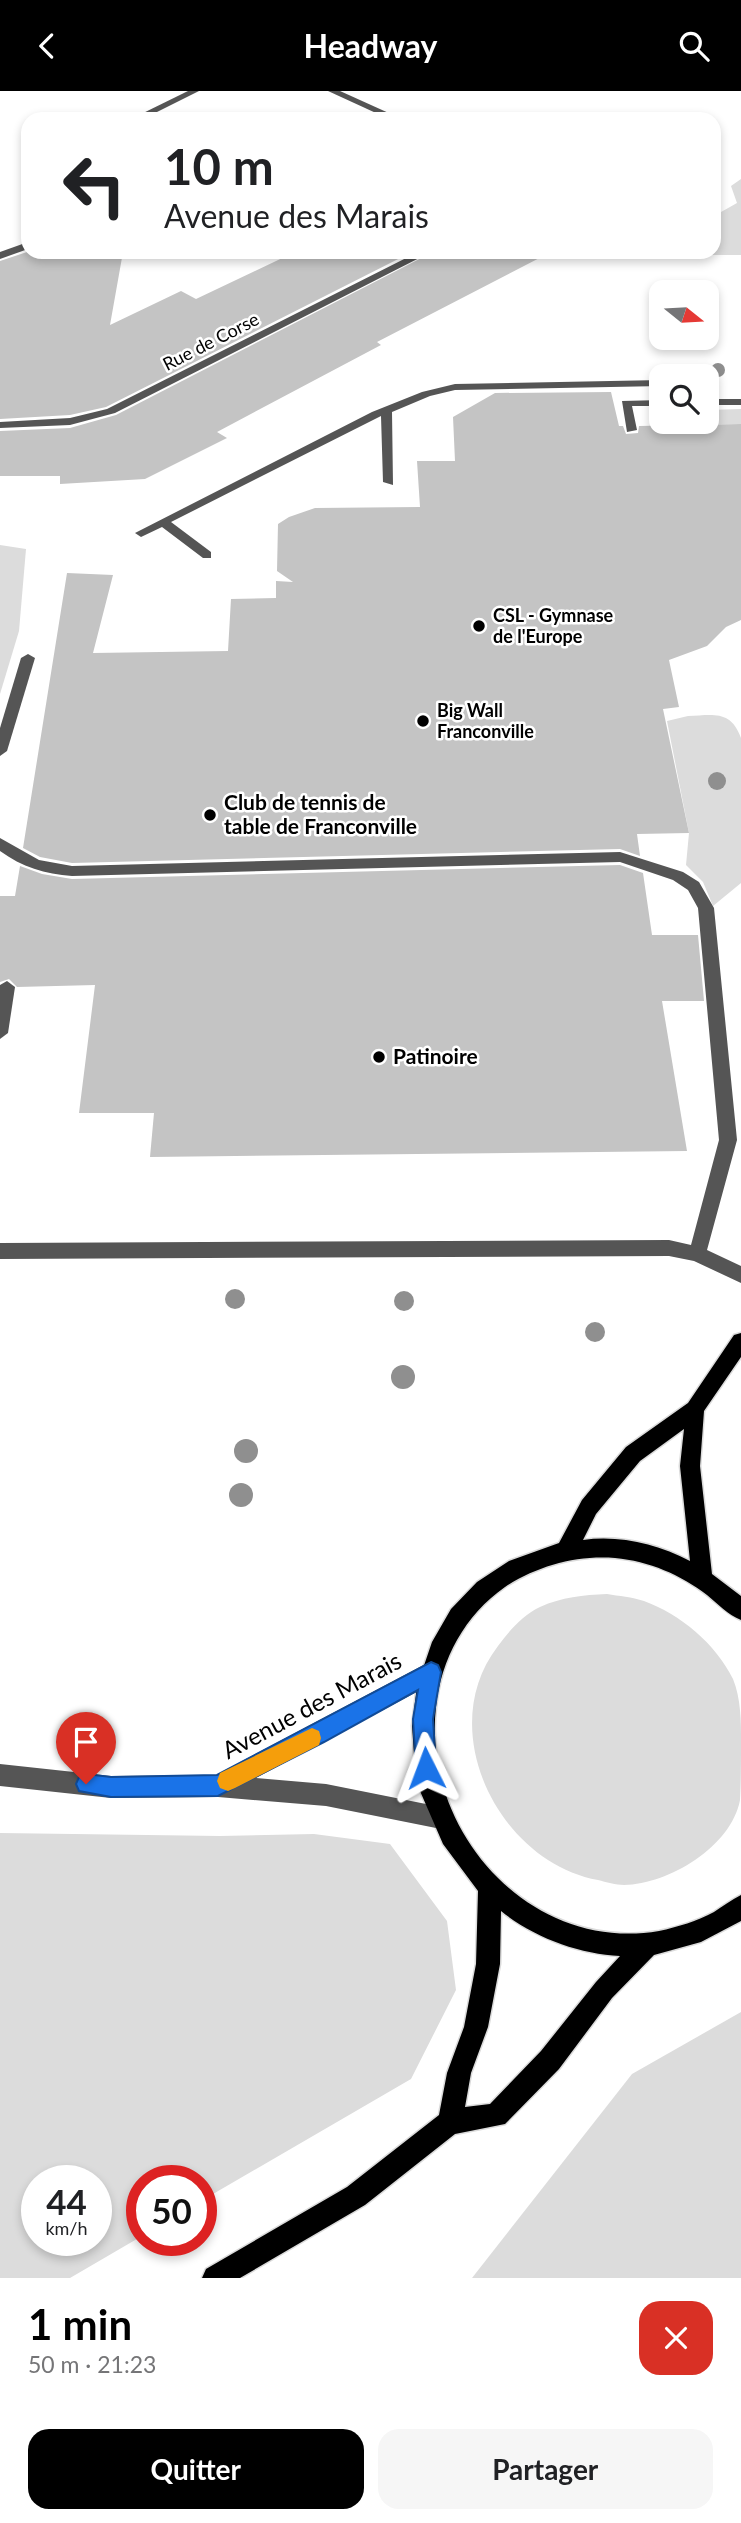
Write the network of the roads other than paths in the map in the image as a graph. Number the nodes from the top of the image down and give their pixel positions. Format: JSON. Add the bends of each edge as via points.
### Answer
{"nodes":[{"id":1,"x":195,"y":91,"type":"edge"},
{"id":2,"x":332,"y":91,"type":"edge"},
{"id":3,"x":151,"y":112,"type":"edge"},
{"id":4,"x":381,"y":112,"type":"edge"},
{"id":5,"x":21,"y":248,"type":"edge"},
{"id":6,"x":0,"y":256,"type":"edge"},
{"id":7,"x":412,"y":259,"type":"edge"},
{"id":8,"x":649,"y":383,"type":"edge"},
{"id":9,"x":719,"y":402,"type":"edge"},
{"id":10,"x":741,"y":402,"type":"edge"},
{"id":11,"x":649,"y":403,"type":"edge"},
{"id":12,"x":386,"y":410,"type":"junction"},
{"id":13,"x":0,"y":425,"type":"edge"},
{"id":14,"x":631,"y":430,"type":"dead end"},
{"id":15,"x":389,"y":482,"type":"dead end"},
{"id":16,"x":163,"y":522,"type":"junction"},
{"id":17,"x":141,"y":533,"type":"dead end"},
{"id":18,"x":207,"y":555,"type":"dead end"},
{"id":19,"x":28,"y":658,"type":"dead end"},
{"id":20,"x":0,"y":751,"type":"edge"},
{"id":21,"x":0,"y":843,"type":"edge"},
{"id":22,"x":7,"y":987,"type":"dead end"},
{"id":23,"x":0,"y":1033,"type":"edge"},
{"id":24,"x":0,"y":1251,"type":"edge"},
{"id":25,"x":697,"y":1254,"type":"junction"},
{"id":26,"x":741,"y":1275,"type":"edge"},
{"id":27,"x":741,"y":1341,"type":"edge"},
{"id":28,"x":695,"y":1409,"type":"junction"},
{"id":29,"x":567,"y":1549,"type":"junction"},
{"id":30,"x":702,"y":1577,"type":"junction"},
{"id":31,"x":741,"y":1610,"type":"edge"},
{"id":32,"x":431,"y":1672,"type":"junction"},
{"id":33,"x":0,"y":1775,"type":"edge"},
{"id":34,"x":218,"y":1786,"type":"junction"},
{"id":35,"x":441,"y":1818,"type":"junction"},
{"id":36,"x":490,"y":1887,"type":"junction"},
{"id":37,"x":741,"y":1908,"type":"edge"},
{"id":38,"x":646,"y":1946,"type":"junction"},
{"id":39,"x":450,"y":2122,"type":"junction"},
{"id":40,"x":215,"y":2278,"type":"edge"}],
"edges":[{"from":1,"to":3,"type":"street"},
{"from":2,"to":4,"type":"street"},
{"from":5,"to":6,"type":"street"},
{"from":7,"to":13,"type":"street","name":"Rue de Corse","via":[[92,419]]},
{"from":8,"to":12,"type":"street","via":[[455,387]]},
{"from":9,"to":10,"type":"street"},
{"from":11,"to":14,"type":"street","via":[[626,403]]},
{"from":12,"to":15,"type":"street"},
{"from":12,"to":16,"type":"street"},
{"from":16,"to":17,"type":"street"},
{"from":16,"to":18,"type":"street"},
{"from":19,"to":20,"type":"street"},
{"from":21,"to":25,"type":"street","via":[[26,863],[53,870],[620,857],[694,885],[706,908],[728,1140]]},
{"from":22,"to":23,"type":"street"},
{"from":24,"to":25,"type":"street","via":[[669,1248]]},
{"from":25,"to":26,"type":"street"},
{"from":27,"to":28,"type":"main road"},
{"from":28,"to":29,"type":"main road","via":[[633,1454],[589,1507]]},
{"from":28,"to":30,"type":"main road","via":[[690,1466]]},
{"from":29,"to":30,"type":"main road","via":[[611,1547],[658,1556]]},
{"from":29,"to":32,"type":"main road","via":[[521,1563],[482,1589],[451,1626]]},
{"from":30,"to":31,"type":"main road"},
{"from":32,"to":34,"type":"street","name":"Avenue des Marais"},
{"from":32,"to":35,"type":"main road","via":[[423,1719],[426,1768]]},
{"from":33,"to":34,"type":"street","name":"Avenue des Marais","via":[[111,1787]]},
{"from":34,"to":35,"type":"street","name":"Avenue des Marais","via":[[326,1794]]},
{"from":35,"to":36,"type":"main road"},
{"from":36,"to":38,"type":"main road","via":[[537,1922],[591,1942]]},
{"from":36,"to":39,"type":"main road","via":[[488,1964]]},
{"from":37,"to":38,"type":"main road","via":[[680,1939]]},
{"from":38,"to":39,"type":"main road","via":[[604,1990],[550,2060],[496,2115]]},
{"from":39,"to":40,"type":"main road","via":[[356,2196]]}]}
